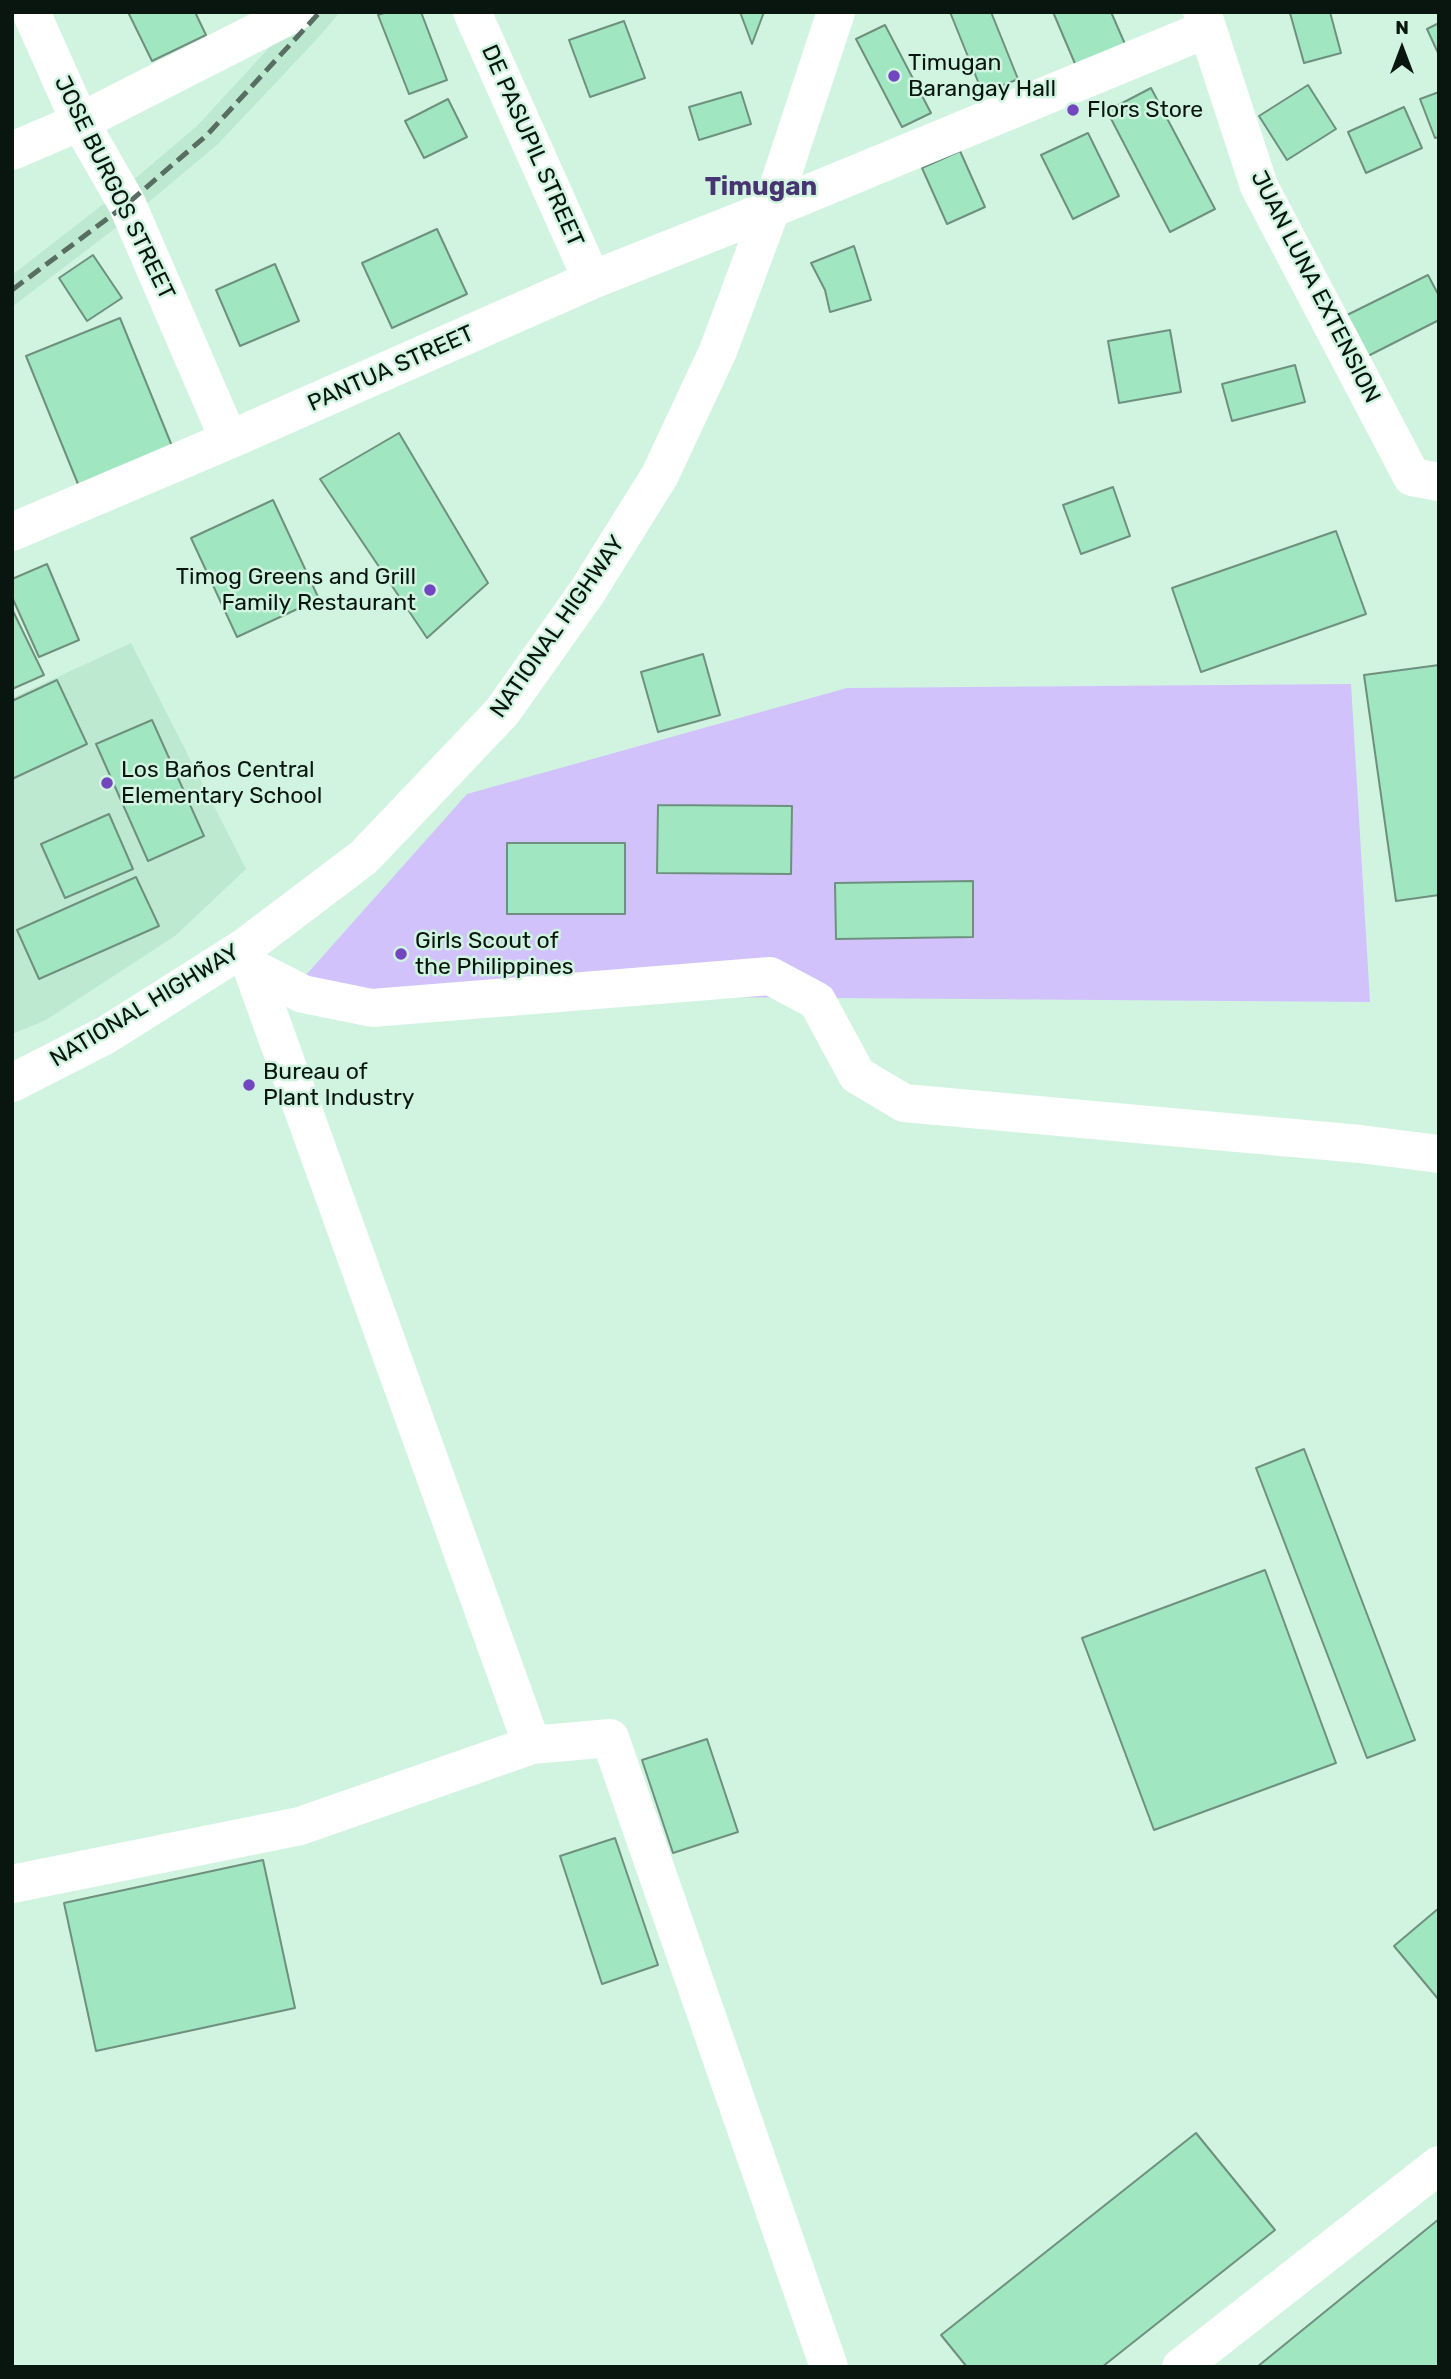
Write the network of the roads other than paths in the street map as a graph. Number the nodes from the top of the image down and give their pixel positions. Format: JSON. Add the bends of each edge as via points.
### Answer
{"nodes":[{"id":1,"x":31,"y":12,"type":"edge"},
{"id":2,"x":296,"y":12,"type":"edge"},
{"id":3,"x":472,"y":12,"type":"edge"},
{"id":4,"x":836,"y":12,"type":"edge"},
{"id":5,"x":1204,"y":20,"type":"edge"},
{"id":6,"x":80,"y":122,"type":"junction"},
{"id":7,"x":12,"y":151,"type":"edge"},
{"id":8,"x":771,"y":209,"type":"junction"},
{"id":9,"x":592,"y":280,"type":"junction"},
{"id":10,"x":229,"y":440,"type":"junction"},
{"id":11,"x":1425,"y":479,"type":"edge"},
{"id":12,"x":12,"y":532,"type":"edge"},
{"id":13,"x":248,"y":958,"type":"junction"},
{"id":14,"x":12,"y":1083,"type":"edge"},
{"id":15,"x":1439,"y":1154,"type":"edge"},
{"id":16,"x":532,"y":1745,"type":"junction"},
{"id":17,"x":12,"y":1884,"type":"edge"},
{"id":18,"x":1439,"y":2165,"type":"edge"},
{"id":19,"x":829,"y":2367,"type":"edge"},
{"id":20,"x":1181,"y":2367,"type":"edge"}],
"edges":[{"from":1,"to":6,"type":"street","name":"JOSE BURGOS STREET"},
{"from":2,"to":6,"type":"street"},
{"from":3,"to":9,"type":"street","name":"DE PASUPIL STREET"},
{"from":4,"to":8,"type":"street","name":"NATIONAL HIGHWAY"},
{"from":5,"to":8,"type":"street","name":"PANTUA STREET"},
{"from":5,"to":11,"type":"street","name":"JUAN LUNA EXTENSION","via":[[1259,186]]},
{"from":6,"to":7,"type":"street"},
{"from":6,"to":10,"type":"street","name":"JOSE BURGOS STREET","via":[[127,204]]},
{"from":8,"to":9,"type":"street","name":"PANTUA STREET"},
{"from":8,"to":13,"type":"street","name":"NATIONAL HIGHWAY","via":[[718,351],[660,475],[587,592],[502,712],[364,857]]},
{"from":9,"to":10,"type":"street","name":"PANTUA STREET"},
{"from":10,"to":12,"type":"street","name":"PANTUA STREET"},
{"from":13,"to":14,"type":"street","name":"NATIONAL HIGHWAY"},
{"from":13,"to":15,"type":"street","via":[[303,994],[372,1008],[770,976],[817,1001],[857,1075],[904,1103]]},
{"from":13,"to":16,"type":"street"},
{"from":16,"to":17,"type":"street","via":[[300,1826]]},
{"from":16,"to":19,"type":"street","via":[[610,1738]]},
{"from":18,"to":20,"type":"street"}]}
